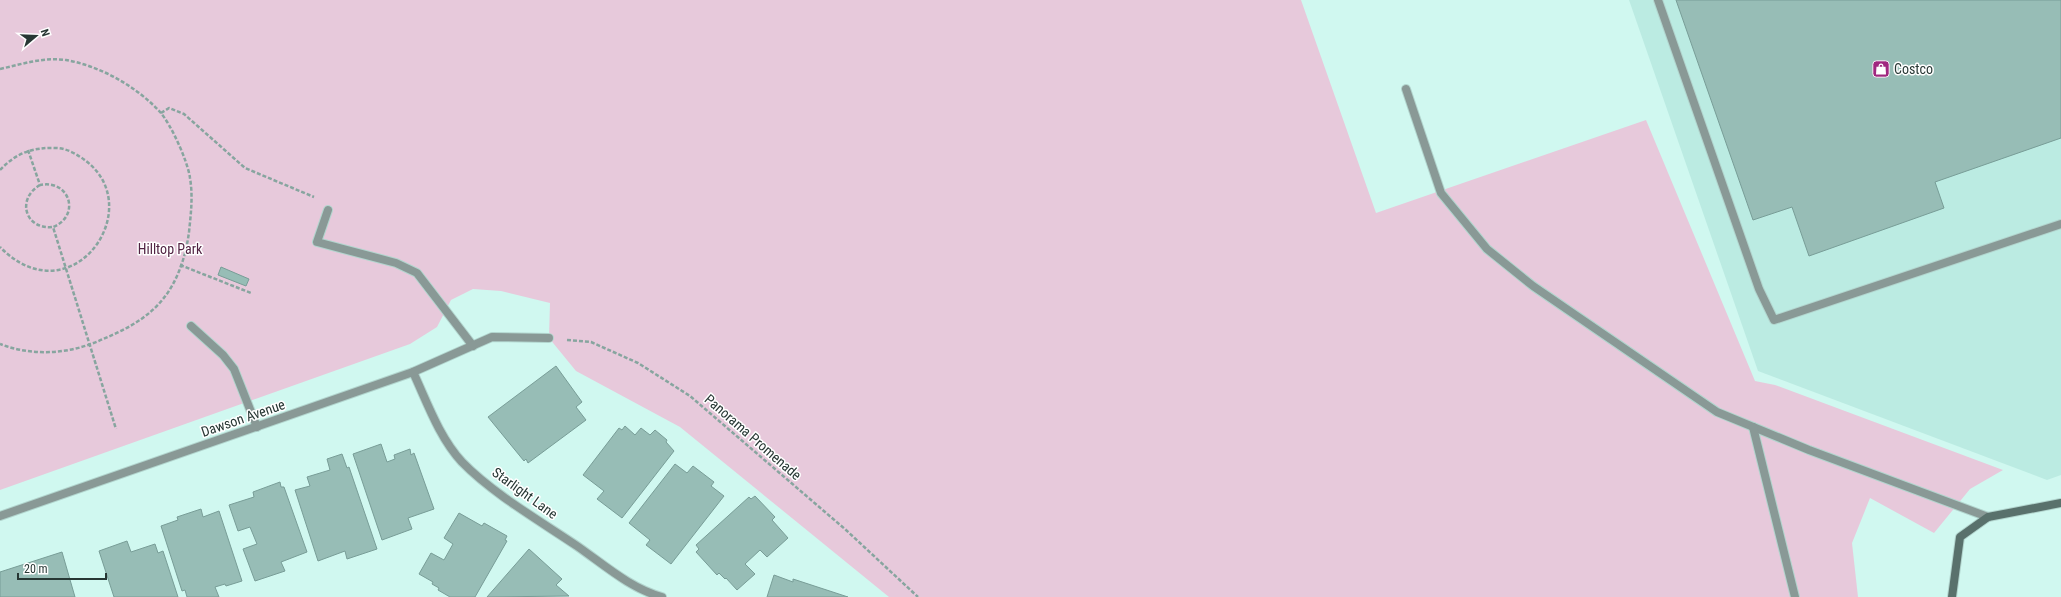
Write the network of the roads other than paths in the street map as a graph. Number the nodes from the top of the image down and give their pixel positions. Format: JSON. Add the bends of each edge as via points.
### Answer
{"nodes":[{"id":1,"x":1658,"y":0,"type":"edge"},
{"id":2,"x":1406,"y":89,"type":"dead end"},
{"id":3,"x":328,"y":210,"type":"road end"},
{"id":4,"x":2061,"y":224,"type":"edge"},
{"id":5,"x":191,"y":326,"type":"dead end"},
{"id":6,"x":549,"y":338,"type":"road end"},
{"id":7,"x":473,"y":346,"type":"junction"},
{"id":8,"x":413,"y":372,"type":"junction"},
{"id":9,"x":257,"y":427,"type":"junction"},
{"id":10,"x":1753,"y":427,"type":"junction"},
{"id":11,"x":2061,"y":503,"type":"edge"},
{"id":12,"x":0,"y":516,"type":"edge"},
{"id":13,"x":1988,"y":517,"type":"junction"},
{"id":14,"x":662,"y":597,"type":"edge"},
{"id":15,"x":1795,"y":597,"type":"edge"},
{"id":16,"x":1952,"y":597,"type":"edge"}],
"edges":[{"from":1,"to":4,"type":"street","via":[[1759,289],[1774,320]]},
{"from":2,"to":10,"type":"street","via":[[1441,193],[1487,249],[1533,286],[1717,412]]},
{"from":3,"to":7,"type":"street","via":[[317,242],[396,264],[417,273]]},
{"from":5,"to":9,"type":"street","via":[[223,354],[234,369]]},
{"from":6,"to":7,"type":"street","name":"Dawson Avenue","via":[[492,337]]},
{"from":7,"to":8,"type":"street","name":"Dawson Avenue"},
{"from":8,"to":9,"type":"street","name":"Dawson Avenue"},
{"from":8,"to":14,"type":"street","name":"Starlight Lane","via":[[441,432],[462,461],[503,495],[613,571],[647,593]]},
{"from":9,"to":12,"type":"street","name":"Dawson Avenue"},
{"from":10,"to":13,"type":"street"},
{"from":10,"to":15,"type":"street"},
{"from":11,"to":13,"type":"street"},
{"from":13,"to":16,"type":"street","via":[[1960,537]]}]}
